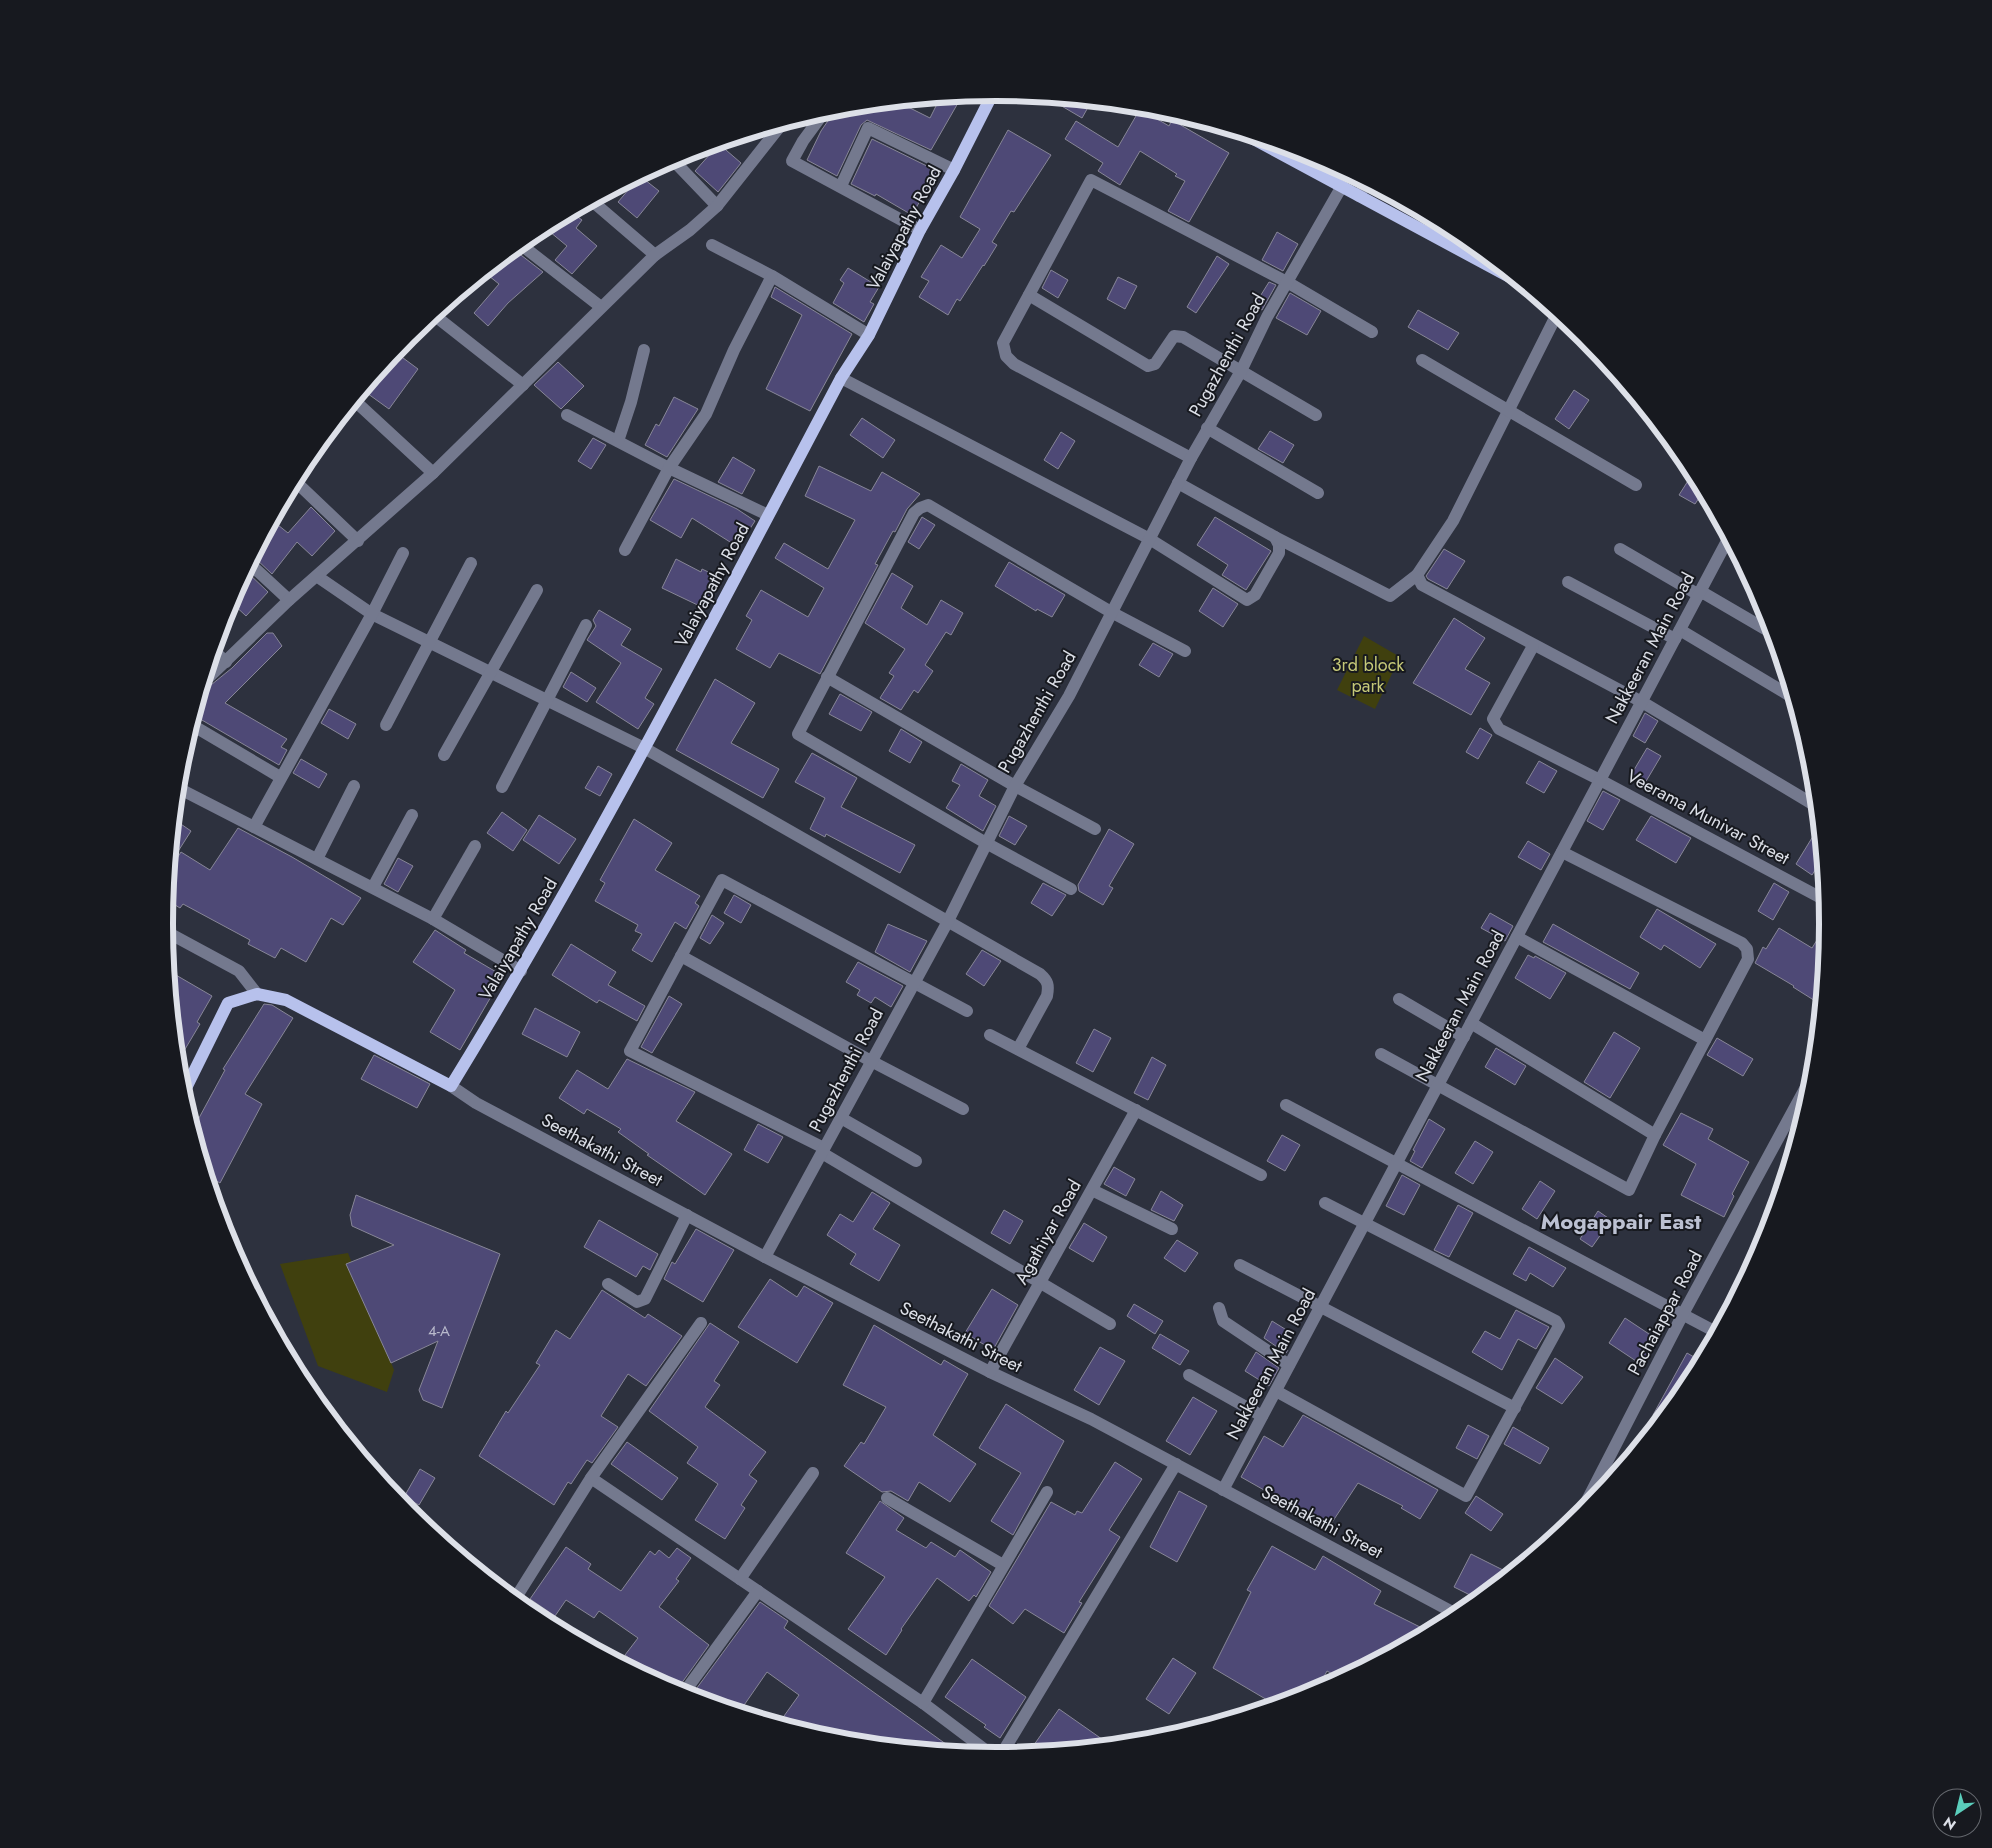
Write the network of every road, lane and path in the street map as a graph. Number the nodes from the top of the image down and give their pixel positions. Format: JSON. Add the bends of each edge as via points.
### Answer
{"nodes":[{"id":1,"x":989,"y":101,"type":"edge"},
{"id":2,"x":818,"y":121,"type":"edge"},
{"id":3,"x":767,"y":134,"type":"edge"},
{"id":4,"x":1276,"y":151,"type":"edge"},
{"id":5,"x":678,"y":165,"type":"edge"},
{"id":6,"x":954,"y":170,"type":"junction"},
{"id":7,"x":841,"y":186,"type":"junction"},
{"id":8,"x":1342,"y":186,"type":"junction"},
{"id":9,"x":1363,"y":188,"type":"edge"},
{"id":10,"x":1359,"y":196,"type":"junction"},
{"id":11,"x":596,"y":205,"type":"edge"},
{"id":12,"x":718,"y":206,"type":"junction"},
{"id":13,"x":920,"y":230,"type":"junction"},
{"id":14,"x":712,"y":245,"type":"dead end"},
{"id":15,"x":526,"y":249,"type":"edge"},
{"id":16,"x":656,"y":254,"type":"junction"},
{"id":17,"x":1492,"y":268,"type":"edge"},
{"id":18,"x":772,"y":276,"type":"junction"},
{"id":19,"x":1287,"y":282,"type":"junction"},
{"id":20,"x":1029,"y":295,"type":"junction"},
{"id":21,"x":601,"y":307,"type":"junction"},
{"id":22,"x":439,"y":319,"type":"edge"},
{"id":23,"x":1554,"y":320,"type":"edge"},
{"id":24,"x":1372,"y":332,"type":"dead end"},
{"id":25,"x":869,"y":334,"type":"junction"},
{"id":26,"x":644,"y":350,"type":"dead end"},
{"id":27,"x":1422,"y":360,"type":"dead end"},
{"id":28,"x":1241,"y":371,"type":"junction"},
{"id":29,"x":841,"y":378,"type":"junction"},
{"id":30,"x":523,"y":385,"type":"junction"},
{"id":31,"x":359,"y":404,"type":"edge"},
{"id":32,"x":1510,"y":411,"type":"junction"},
{"id":33,"x":567,"y":415,"type":"dead end"},
{"id":34,"x":1316,"y":415,"type":"dead end"},
{"id":35,"x":1208,"y":428,"type":"junction"},
{"id":36,"x":618,"y":441,"type":"junction"},
{"id":37,"x":1191,"y":458,"type":"junction"},
{"id":38,"x":669,"y":468,"type":"junction"},
{"id":39,"x":433,"y":473,"type":"junction"},
{"id":40,"x":1178,"y":483,"type":"junction"},
{"id":41,"x":1636,"y":484,"type":"dead end"},
{"id":42,"x":300,"y":486,"type":"edge"},
{"id":43,"x":1318,"y":493,"type":"dead end"},
{"id":44,"x":768,"y":515,"type":"junction"},
{"id":45,"x":1275,"y":537,"type":"junction"},
{"id":46,"x":1148,"y":538,"type":"junction"},
{"id":47,"x":358,"y":541,"type":"junction"},
{"id":48,"x":1725,"y":543,"type":"edge"},
{"id":49,"x":1620,"y":549,"type":"dead end"},
{"id":50,"x":625,"y":550,"type":"dead end"},
{"id":51,"x":403,"y":553,"type":"dead end"},
{"id":52,"x":471,"y":563,"type":"dead end"},
{"id":53,"x":254,"y":568,"type":"edge"},
{"id":54,"x":1417,"y":575,"type":"junction"},
{"id":55,"x":318,"y":577,"type":"junction"},
{"id":56,"x":1568,"y":582,"type":"dead end"},
{"id":57,"x":536,"y":590,"type":"dead end"},
{"id":58,"x":1700,"y":593,"type":"junction"},
{"id":59,"x":289,"y":600,"type":"junction"},
{"id":60,"x":1111,"y":612,"type":"junction"},
{"id":61,"x":372,"y":614,"type":"junction"},
{"id":62,"x":586,"y":624,"type":"dead end"},
{"id":63,"x":1763,"y":628,"type":"edge"},
{"id":64,"x":1677,"y":635,"type":"junction"},
{"id":65,"x":428,"y":642,"type":"junction"},
{"id":66,"x":1533,"y":646,"type":"junction"},
{"id":67,"x":1185,"y":651,"type":"dead end"},
{"id":68,"x":219,"y":655,"type":"edge"},
{"id":69,"x":226,"y":662,"type":"junction"},
{"id":70,"x":490,"y":673,"type":"junction"},
{"id":71,"x":213,"y":674,"type":"edge"},
{"id":72,"x":827,"y":677,"type":"junction"},
{"id":73,"x":1785,"y":692,"type":"edge"},
{"id":74,"x":547,"y":701,"type":"junction"},
{"id":75,"x":1642,"y":702,"type":"junction"},
{"id":76,"x":386,"y":724,"type":"dead end"},
{"id":77,"x":197,"y":728,"type":"edge"},
{"id":78,"x":646,"y":749,"type":"junction"},
{"id":79,"x":444,"y":755,"type":"dead end"},
{"id":80,"x":280,"y":777,"type":"junction"},
{"id":81,"x":1600,"y":780,"type":"junction"},
{"id":82,"x":354,"y":786,"type":"dead end"},
{"id":83,"x":1015,"y":786,"type":"junction"},
{"id":84,"x":502,"y":787,"type":"dead end"},
{"id":85,"x":184,"y":791,"type":"edge"},
{"id":86,"x":1810,"y":802,"type":"edge"},
{"id":87,"x":412,"y":815,"type":"dead end"},
{"id":88,"x":254,"y":827,"type":"junction"},
{"id":89,"x":1096,"y":829,"type":"dead end"},
{"id":90,"x":986,"y":843,"type":"junction"},
{"id":91,"x":475,"y":846,"type":"dead end"},
{"id":92,"x":1562,"y":852,"type":"junction"},
{"id":93,"x":317,"y":860,"type":"junction"},
{"id":94,"x":373,"y":887,"type":"junction"},
{"id":95,"x":1071,"y":889,"type":"dead end"},
{"id":96,"x":1818,"y":896,"type":"edge"},
{"id":97,"x":433,"y":919,"type":"junction"},
{"id":98,"x":947,"y":923,"type":"junction"},
{"id":99,"x":173,"y":936,"type":"edge"},
{"id":100,"x":1516,"y":937,"type":"junction"},
{"id":101,"x":681,"y":956,"type":"junction"},
{"id":102,"x":521,"y":971,"type":"junction"},
{"id":103,"x":913,"y":982,"type":"junction"},
{"id":104,"x":257,"y":994,"type":"junction"},
{"id":105,"x":1399,"y":999,"type":"dead end"},
{"id":106,"x":967,"y":1011,"type":"dead end"},
{"id":107,"x":1471,"y":1022,"type":"junction"},
{"id":108,"x":990,"y":1035,"type":"dead end"},
{"id":109,"x":1464,"y":1037,"type":"junction"},
{"id":110,"x":1705,"y":1040,"type":"junction"},
{"id":111,"x":1018,"y":1049,"type":"junction"},
{"id":112,"x":1381,"y":1054,"type":"dead end"},
{"id":113,"x":870,"y":1062,"type":"junction"},
{"id":114,"x":189,"y":1083,"type":"edge"},
{"id":115,"x":451,"y":1086,"type":"junction"},
{"id":116,"x":1438,"y":1086,"type":"junction"},
{"id":117,"x":1800,"y":1098,"type":"edge"},
{"id":118,"x":1286,"y":1105,"type":"dead end"},
{"id":119,"x":963,"y":1108,"type":"dead end"},
{"id":120,"x":1136,"y":1110,"type":"junction"},
{"id":121,"x":840,"y":1118,"type":"junction"},
{"id":122,"x":1655,"y":1135,"type":"junction"},
{"id":123,"x":823,"y":1150,"type":"junction"},
{"id":124,"x":916,"y":1161,"type":"dead end"},
{"id":125,"x":1396,"y":1162,"type":"junction"},
{"id":126,"x":1261,"y":1175,"type":"dead end"},
{"id":127,"x":1092,"y":1190,"type":"junction"},
{"id":128,"x":1324,"y":1203,"type":"dead end"},
{"id":129,"x":687,"y":1215,"type":"junction"},
{"id":130,"x":1365,"y":1223,"type":"junction"},
{"id":131,"x":1172,"y":1229,"type":"dead end"},
{"id":132,"x":765,"y":1256,"type":"junction"},
{"id":133,"x":1240,"y":1265,"type":"dead end"},
{"id":134,"x":1040,"y":1282,"type":"junction"},
{"id":135,"x":608,"y":1284,"type":"dead end"},
{"id":136,"x":1321,"y":1306,"type":"junction"},
{"id":137,"x":1219,"y":1308,"type":"dead end"},
{"id":138,"x":1683,"y":1314,"type":"junction"},
{"id":139,"x":701,"y":1323,"type":"dead end"},
{"id":140,"x":1110,"y":1324,"type":"dead end"},
{"id":141,"x":1712,"y":1330,"type":"edge"},
{"id":142,"x":1289,"y":1365,"type":"junction"},
{"id":143,"x":990,"y":1372,"type":"junction"},
{"id":144,"x":1189,"y":1375,"type":"dead end"},
{"id":145,"x":1276,"y":1391,"type":"junction"},
{"id":146,"x":1515,"y":1408,"type":"junction"},
{"id":147,"x":1262,"y":1416,"type":"junction"},
{"id":148,"x":1176,"y":1464,"type":"junction"},
{"id":149,"x":813,"y":1473,"type":"dead end"},
{"id":150,"x":591,"y":1478,"type":"junction"},
{"id":151,"x":1224,"y":1490,"type":"junction"},
{"id":152,"x":1592,"y":1491,"type":"edge"},
{"id":153,"x":1047,"y":1492,"type":"dead end"},
{"id":154,"x":887,"y":1498,"type":"dead end"},
{"id":155,"x":1003,"y":1565,"type":"junction"},
{"id":156,"x":740,"y":1578,"type":"junction"},
{"id":157,"x":758,"y":1591,"type":"junction"},
{"id":158,"x":518,"y":1593,"type":"edge"},
{"id":159,"x":1449,"y":1610,"type":"edge"},
{"id":160,"x":688,"y":1687,"type":"edge"},
{"id":161,"x":923,"y":1703,"type":"junction"},
{"id":162,"x":981,"y":1746,"type":"edge"},
{"id":163,"x":1006,"y":1747,"type":"edge"}],
"edges":[{"from":1,"to":6,"type":"main road","name":"Valaiyapathy Road"},
{"from":2,"to":7,"type":"street","via":[[792,161]]},
{"from":3,"to":12,"type":"street"},
{"from":4,"to":8,"type":"main road"},
{"from":5,"to":12,"type":"street"},
{"from":6,"to":7,"type":"street","via":[[868,128]]},
{"from":6,"to":13,"type":"main road","name":"Valaiyapathy Road"},
{"from":7,"to":13,"type":"street"},
{"from":8,"to":10,"type":"main road"},
{"from":8,"to":19,"type":"street","name":"Pugazhenthi Road"},
{"from":9,"to":10,"type":"street"},
{"from":10,"to":17,"type":"main road"},
{"from":11,"to":16,"type":"street"},
{"from":12,"to":16,"type":"street"},
{"from":13,"to":25,"type":"main road","name":"Valaiyapathy Road"},
{"from":14,"to":18,"type":"street"},
{"from":15,"to":21,"type":"street"},
{"from":16,"to":21,"type":"street"},
{"from":18,"to":25,"type":"street"},
{"from":18,"to":38,"type":"street","via":[[706,414]]},
{"from":19,"to":20,"type":"street","via":[[1091,180]]},
{"from":19,"to":24,"type":"street"},
{"from":19,"to":28,"type":"street","name":"Pugazhenthi Road"},
{"from":20,"to":28,"type":"street","via":[[1148,366],[1155,364],[1171,339],[1178,336]]},
{"from":20,"to":37,"type":"street","via":[[1003,343],[1006,356],[1014,364]]},
{"from":21,"to":30,"type":"street"},
{"from":22,"to":30,"type":"street"},
{"from":23,"to":32,"type":"street"},
{"from":25,"to":29,"type":"main road","name":"Valaiyapathy Road"},
{"from":26,"to":36,"type":"street"},
{"from":27,"to":32,"type":"street"},
{"from":28,"to":34,"type":"street"},
{"from":28,"to":35,"type":"street","name":"Pugazhenthi Road"},
{"from":29,"to":44,"type":"main road","name":"Valaiyapathy Road"},
{"from":29,"to":46,"type":"street"},
{"from":30,"to":39,"type":"street"},
{"from":31,"to":39,"type":"street"},
{"from":32,"to":41,"type":"street"},
{"from":32,"to":54,"type":"street","via":[[1453,521]]},
{"from":33,"to":36,"type":"street"},
{"from":35,"to":37,"type":"street","name":"Pugazhenthi Road"},
{"from":35,"to":43,"type":"street"},
{"from":36,"to":38,"type":"street"},
{"from":37,"to":40,"type":"street","name":"Pugazhenthi Road"},
{"from":38,"to":44,"type":"street"},
{"from":38,"to":50,"type":"street"},
{"from":39,"to":47,"type":"street"},
{"from":40,"to":45,"type":"street"},
{"from":40,"to":46,"type":"street","name":"Pugazhenthi Road"},
{"from":42,"to":47,"type":"street"},
{"from":44,"to":78,"type":"main road","name":"Valaiyapathy Road"},
{"from":45,"to":46,"type":"street","via":[[1279,553],[1252,598],[1247,600]]},
{"from":45,"to":54,"type":"street","via":[[1390,596]]},
{"from":46,"to":60,"type":"street","name":"Pugazhenthi Road"},
{"from":47,"to":55,"type":"street"},
{"from":48,"to":58,"type":"street","name":"Nakkeeran Main Road"},
{"from":49,"to":58,"type":"street"},
{"from":51,"to":61,"type":"street"},
{"from":52,"to":65,"type":"street"},
{"from":53,"to":59,"type":"street"},
{"from":54,"to":66,"type":"street","via":[[1426,589]]},
{"from":55,"to":59,"type":"street"},
{"from":55,"to":61,"type":"street"},
{"from":56,"to":64,"type":"street"},
{"from":57,"to":70,"type":"street"},
{"from":58,"to":63,"type":"street"},
{"from":58,"to":64,"type":"street","name":"Nakkeeran Main Road"},
{"from":59,"to":69,"type":"street"},
{"from":60,"to":67,"type":"street"},
{"from":60,"to":72,"type":"street","via":[[928,506],[914,512]]},
{"from":60,"to":83,"type":"street","name":"Pugazhenthi Road","via":[[1069,696]]},
{"from":61,"to":65,"type":"street"},
{"from":61,"to":80,"type":"street"},
{"from":62,"to":74,"type":"street"},
{"from":64,"to":73,"type":"street"},
{"from":64,"to":75,"type":"street","name":"Nakkeeran Main Road"},
{"from":65,"to":70,"type":"street"},
{"from":65,"to":76,"type":"street"},
{"from":66,"to":75,"type":"street"},
{"from":66,"to":81,"type":"street","name":"Veerama Munivar Street","via":[[1492,718],[1494,724]]},
{"from":68,"to":69,"type":"street"},
{"from":69,"to":71,"type":"street"},
{"from":70,"to":74,"type":"street"},
{"from":70,"to":79,"type":"street"},
{"from":72,"to":83,"type":"street"},
{"from":72,"to":90,"type":"street","via":[[798,734]]},
{"from":74,"to":78,"type":"street"},
{"from":74,"to":84,"type":"street"},
{"from":75,"to":81,"type":"street","name":"Nakkeeran Main Road"},
{"from":75,"to":86,"type":"street"},
{"from":77,"to":80,"type":"street"},
{"from":78,"to":98,"type":"street"},
{"from":78,"to":102,"type":"main road","name":"Valaiyapathy Road"},
{"from":80,"to":88,"type":"street"},
{"from":81,"to":92,"type":"street","name":"Nakkeeran Main Road"},
{"from":81,"to":96,"type":"street","name":"Veerama Munivar Street"},
{"from":82,"to":93,"type":"street"},
{"from":83,"to":89,"type":"street"},
{"from":83,"to":90,"type":"street","name":"Pugazhenthi Road"},
{"from":85,"to":88,"type":"street"},
{"from":87,"to":94,"type":"street"},
{"from":88,"to":93,"type":"street"},
{"from":90,"to":95,"type":"street"},
{"from":90,"to":98,"type":"street","name":"Pugazhenthi Road"},
{"from":91,"to":97,"type":"street"},
{"from":92,"to":100,"type":"street","name":"Nakkeeran Main Road"},
{"from":92,"to":110,"type":"street","via":[[1742,943],[1747,949],[1748,959]]},
{"from":93,"to":94,"type":"street"},
{"from":94,"to":97,"type":"street"},
{"from":97,"to":102,"type":"street"},
{"from":98,"to":103,"type":"street","name":"Pugazhenthi Road"},
{"from":98,"to":111,"type":"street","via":[[1047,981],[1046,996]]},
{"from":99,"to":104,"type":"street","via":[[239,971]]},
{"from":100,"to":107,"type":"street","name":"Nakkeeran Main Road"},
{"from":100,"to":110,"type":"street"},
{"from":101,"to":103,"type":"street","via":[[722,880]]},
{"from":101,"to":113,"type":"street"},
{"from":101,"to":123,"type":"street","via":[[630,1051]]},
{"from":102,"to":115,"type":"main road","name":"Valaiyapathy Road"},
{"from":103,"to":106,"type":"street"},
{"from":103,"to":113,"type":"street","name":"Pugazhenthi Road"},
{"from":104,"to":114,"type":"main road","via":[[228,1003]]},
{"from":104,"to":115,"type":"main road","via":[[286,1000]]},
{"from":105,"to":109,"type":"street"},
{"from":107,"to":109,"type":"street","name":"Nakkeeran Main Road"},
{"from":107,"to":122,"type":"street"},
{"from":108,"to":111,"type":"street"},
{"from":109,"to":116,"type":"street","name":"Nakkeeran Main Road"},
{"from":110,"to":122,"type":"street"},
{"from":111,"to":120,"type":"street"},
{"from":112,"to":116,"type":"street"},
{"from":113,"to":119,"type":"street"},
{"from":113,"to":121,"type":"street","name":"Pugazhenthi Road"},
{"from":115,"to":129,"type":"street","name":"Seethakathi Street","via":[[476,1103]]},
{"from":116,"to":122,"type":"street","via":[[1628,1190]]},
{"from":116,"to":125,"type":"street","name":"Nakkeeran Main Road"},
{"from":117,"to":138,"type":"street","name":"Pachaiappar Road"},
{"from":118,"to":125,"type":"street"},
{"from":120,"to":126,"type":"street"},
{"from":120,"to":127,"type":"street","name":"Agathiyar Road"},
{"from":121,"to":123,"type":"street","name":"Pugazhenthi Road"},
{"from":121,"to":124,"type":"street"},
{"from":123,"to":132,"type":"street","name":"Pugazhenthi Road"},
{"from":123,"to":134,"type":"street"},
{"from":125,"to":130,"type":"street","name":"Nakkeeran Main Road"},
{"from":125,"to":138,"type":"street"},
{"from":127,"to":131,"type":"street"},
{"from":127,"to":134,"type":"street","name":"Agathiyar Road"},
{"from":128,"to":130,"type":"street"},
{"from":129,"to":132,"type":"street","name":"Seethakathi Street"},
{"from":129,"to":135,"type":"street","via":[[645,1299],[637,1302]]},
{"from":130,"to":136,"type":"street","name":"Nakkeeran Main Road"},
{"from":130,"to":146,"type":"street","via":[[1559,1323]]},
{"from":132,"to":143,"type":"street","name":"Seethakathi Street"},
{"from":133,"to":136,"type":"street"},
{"from":134,"to":140,"type":"street"},
{"from":134,"to":143,"type":"street","name":"Agathiyar Road"},
{"from":136,"to":142,"type":"street","name":"Nakkeeran Main Road"},
{"from":136,"to":146,"type":"street"},
{"from":137,"to":142,"type":"street","via":[[1223,1322]]},
{"from":138,"to":141,"type":"street"},
{"from":138,"to":152,"type":"street","name":"Pachaiappar Road"},
{"from":139,"to":150,"type":"street"},
{"from":142,"to":145,"type":"street","name":"Nakkeeran Main Road"},
{"from":143,"to":148,"type":"street","name":"Seethakathi Street","via":[[1091,1419]]},
{"from":144,"to":147,"type":"street"},
{"from":145,"to":146,"type":"street","via":[[1466,1496]]},
{"from":145,"to":147,"type":"street","name":"Nakkeeran Main Road"},
{"from":147,"to":151,"type":"street","name":"Nakkeeran Main Road"},
{"from":148,"to":151,"type":"street","name":"Seethakathi Street"},
{"from":148,"to":163,"type":"street"},
{"from":149,"to":156,"type":"street"},
{"from":150,"to":156,"type":"street"},
{"from":150,"to":158,"type":"street"},
{"from":151,"to":159,"type":"street","name":"Seethakathi Street"},
{"from":153,"to":155,"type":"street"},
{"from":154,"to":155,"type":"street"},
{"from":155,"to":161,"type":"street"},
{"from":156,"to":157,"type":"street"},
{"from":157,"to":160,"type":"street"},
{"from":157,"to":161,"type":"street"},
{"from":161,"to":162,"type":"street"}]}
